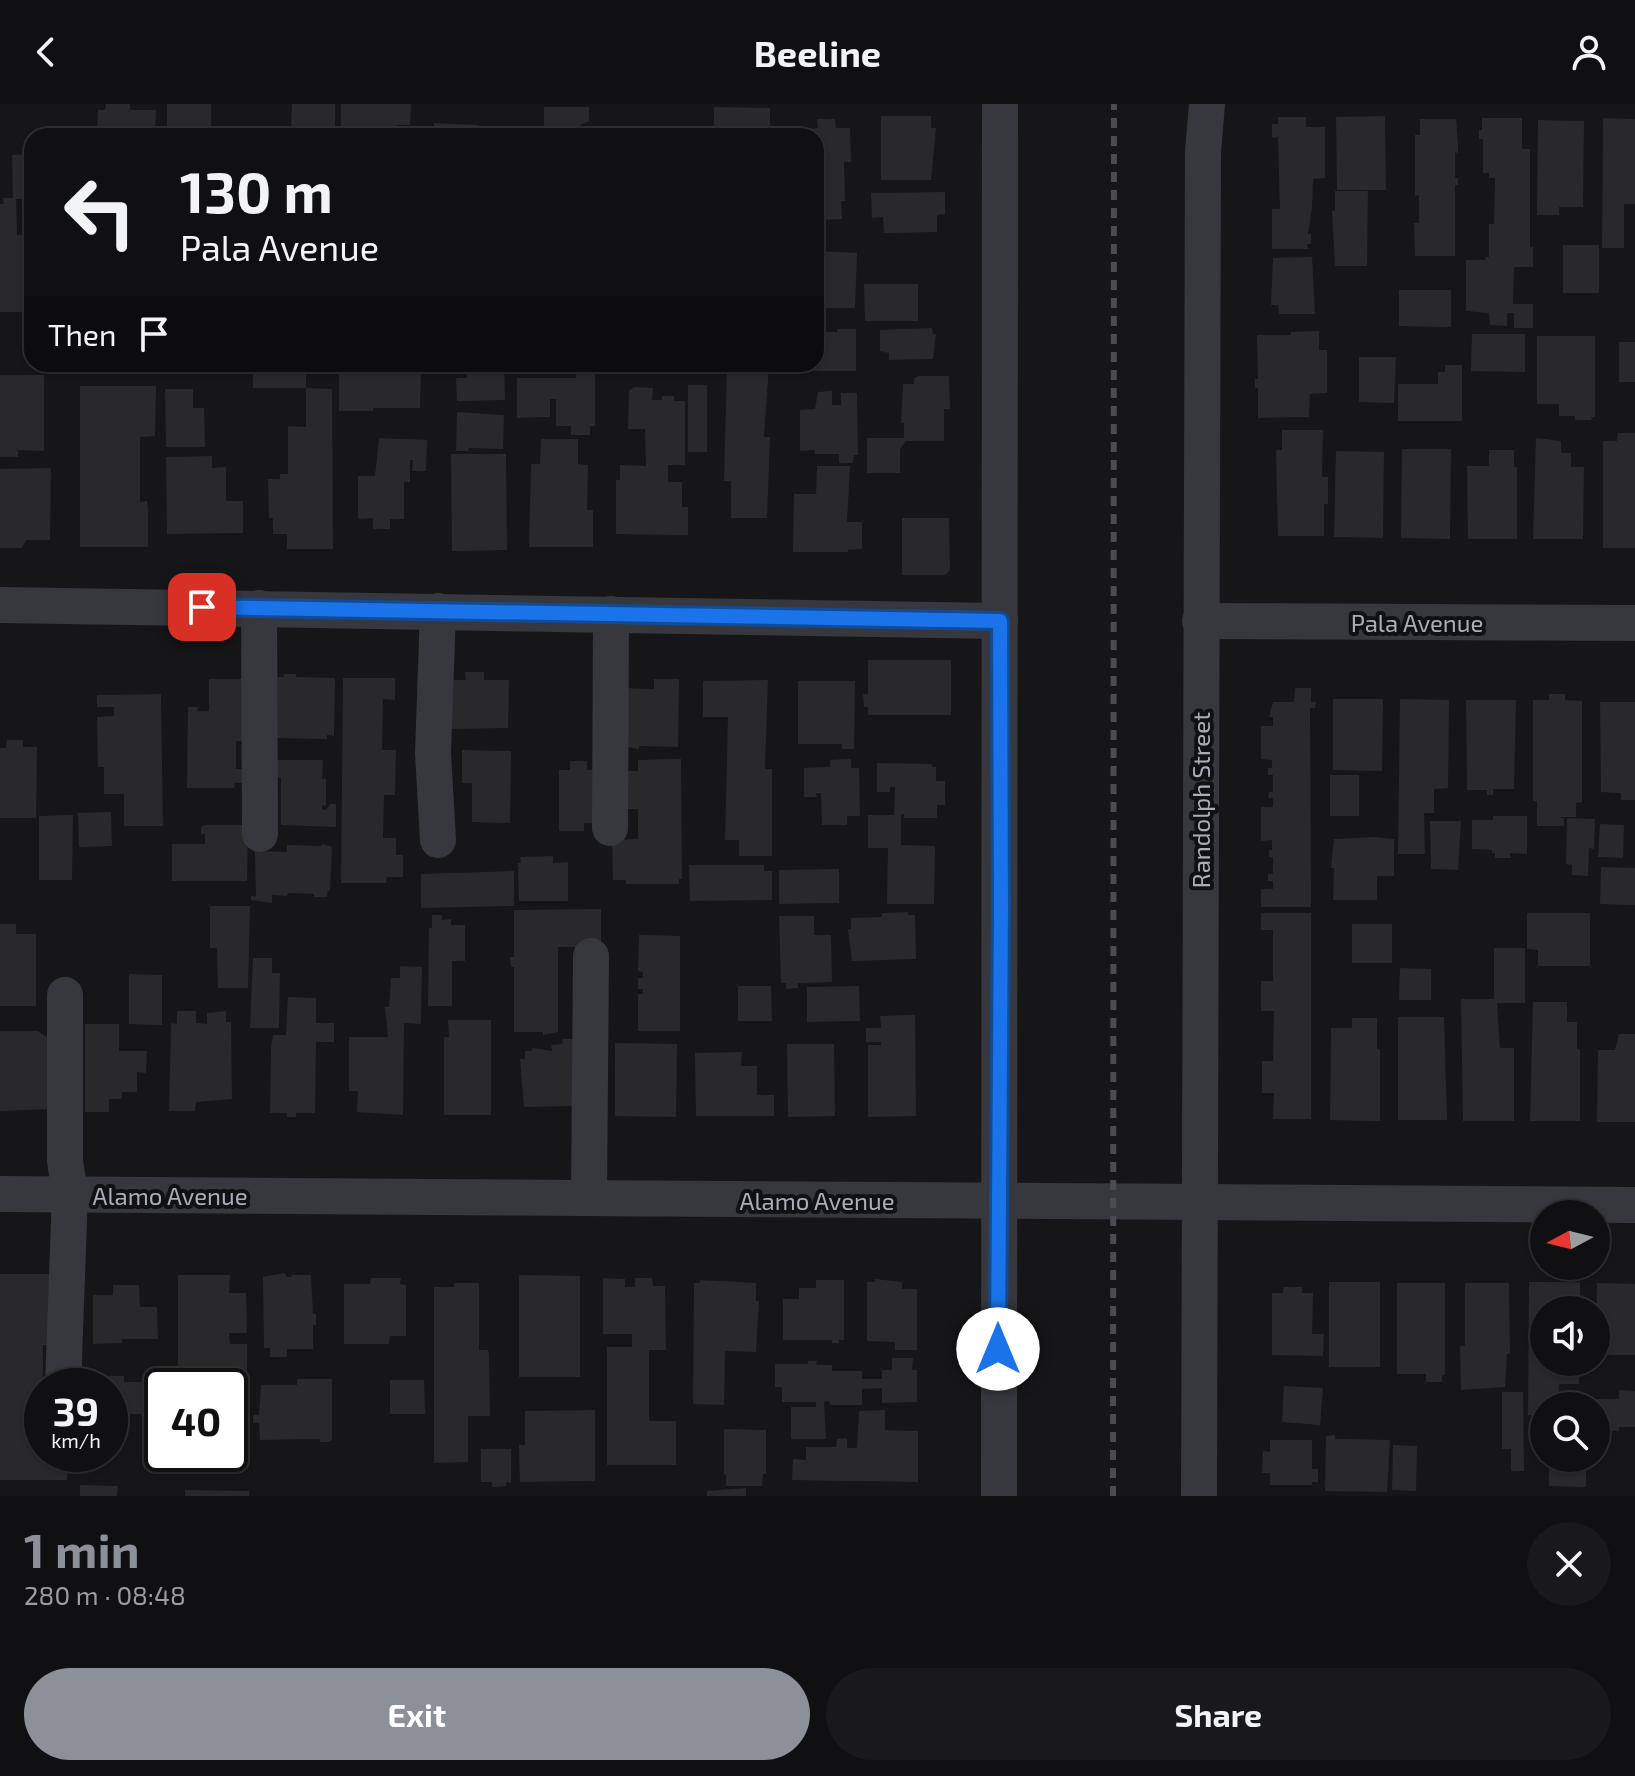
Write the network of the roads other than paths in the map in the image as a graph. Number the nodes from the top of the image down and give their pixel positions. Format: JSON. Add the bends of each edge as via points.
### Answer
{"nodes":[{"id":1,"x":1000,"y":104,"type":"edge"},
{"id":2,"x":1207,"y":104,"type":"edge"},
{"id":3,"x":0,"y":605,"type":"edge"},
{"id":4,"x":259,"y":608,"type":"junction"},
{"id":5,"x":438,"y":611,"type":"junction"},
{"id":6,"x":611,"y":614,"type":"junction"},
{"id":7,"x":1000,"y":621,"type":"junction"},
{"id":8,"x":1200,"y":621,"type":"junction"},
{"id":9,"x":1635,"y":623,"type":"edge"},
{"id":10,"x":610,"y":828,"type":"dead end"},
{"id":11,"x":260,"y":834,"type":"dead end"},
{"id":12,"x":438,"y":840,"type":"dead end"},
{"id":13,"x":591,"y":956,"type":"dead end"},
{"id":14,"x":65,"y":995,"type":"dead end"},
{"id":15,"x":0,"y":1194,"type":"edge"},
{"id":16,"x":70,"y":1194,"type":"junction"},
{"id":17,"x":589,"y":1198,"type":"junction"},
{"id":18,"x":998,"y":1201,"type":"junction"},
{"id":19,"x":1199,"y":1203,"type":"junction"},
{"id":20,"x":1635,"y":1205,"type":"edge"},
{"id":21,"x":64,"y":1368,"type":"edge"},
{"id":22,"x":999,"y":1496,"type":"edge"},
{"id":23,"x":1199,"y":1496,"type":"edge"}],
"edges":[{"from":1,"to":7,"type":"street"},
{"from":2,"to":8,"type":"street","name":"Randolph Street"},
{"from":3,"to":4,"type":"street"},
{"from":4,"to":5,"type":"street"},
{"from":4,"to":11,"type":"street"},
{"from":5,"to":6,"type":"street"},
{"from":5,"to":12,"type":"street","via":[[433,753]]},
{"from":6,"to":7,"type":"street"},
{"from":6,"to":10,"type":"street"},
{"from":7,"to":18,"type":"street"},
{"from":8,"to":9,"type":"street","name":"Pala Avenue"},
{"from":8,"to":19,"type":"street","name":"Randolph Street"},
{"from":13,"to":17,"type":"street"},
{"from":14,"to":16,"type":"street","via":[[65,1161]]},
{"from":15,"to":16,"type":"street","name":"Alamo Avenue"},
{"from":16,"to":17,"type":"street","name":"Alamo Avenue"},
{"from":16,"to":21,"type":"street"},
{"from":17,"to":18,"type":"street","name":"Alamo Avenue"},
{"from":18,"to":19,"type":"street","name":"Alamo Avenue"},
{"from":18,"to":22,"type":"street"},
{"from":19,"to":20,"type":"street","name":"Alamo Avenue"},
{"from":19,"to":23,"type":"street","name":"Randolph Street"}]}
